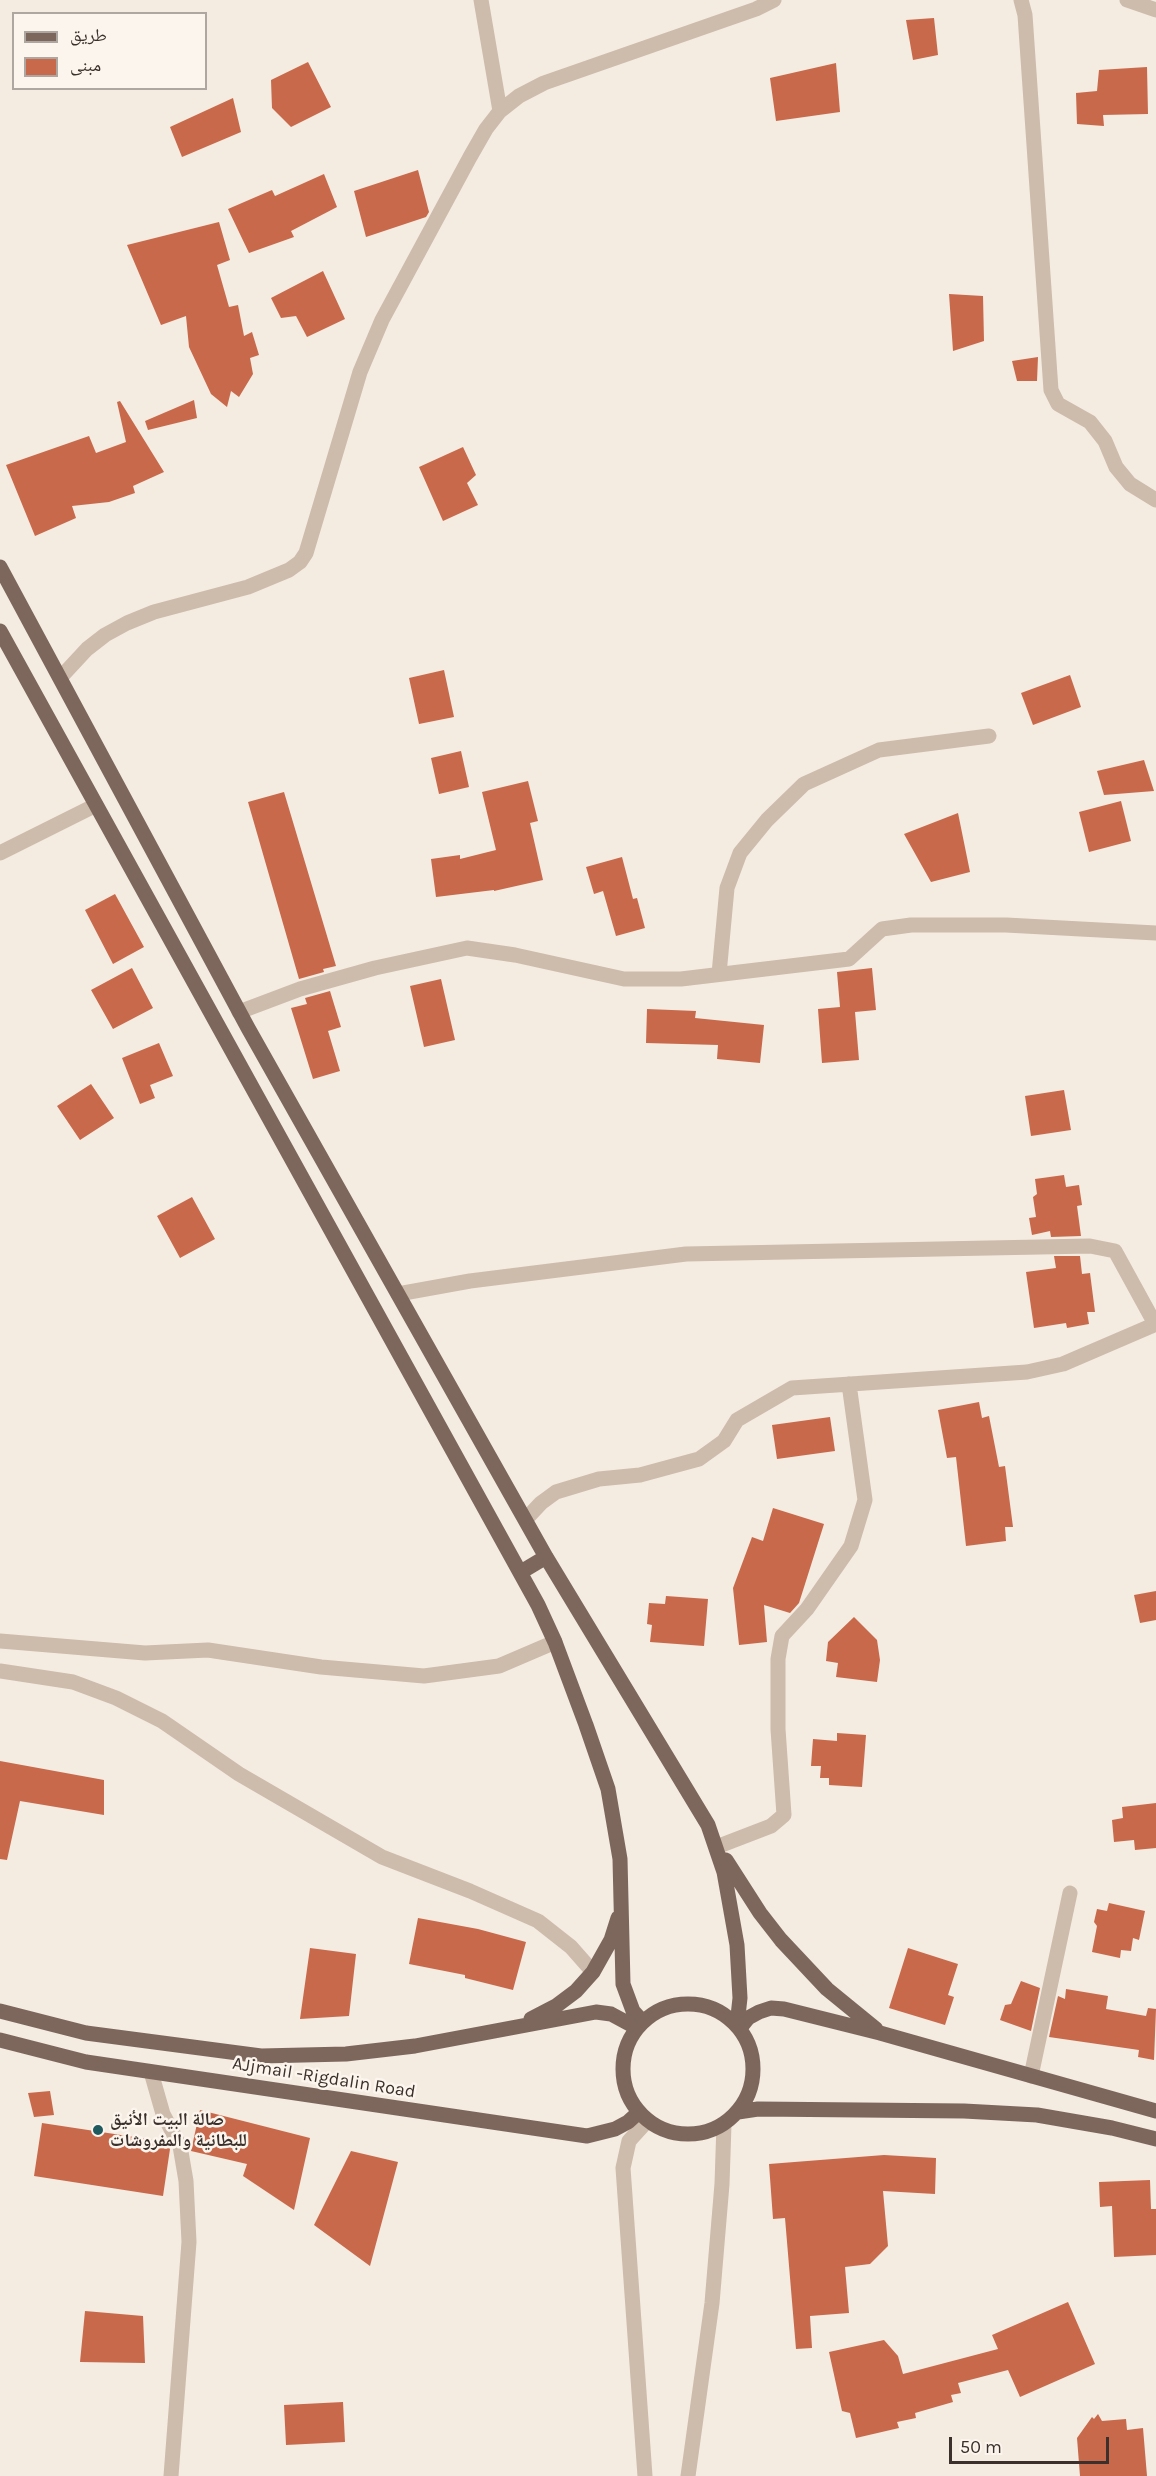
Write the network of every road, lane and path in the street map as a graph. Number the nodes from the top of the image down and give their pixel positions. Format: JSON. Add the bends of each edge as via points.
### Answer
{"nodes":[{"id":1,"x":481,"y":0,"type":"edge"},
{"id":2,"x":774,"y":0,"type":"edge"},
{"id":3,"x":1021,"y":0,"type":"edge"},
{"id":4,"x":1127,"y":0,"type":"edge"},
{"id":5,"x":1156,"y":10,"type":"edge"},
{"id":6,"x":500,"y":111,"type":"junction"},
{"id":7,"x":1156,"y":500,"type":"edge"},
{"id":8,"x":0,"y":567,"type":"edge"},
{"id":9,"x":0,"y":631,"type":"edge"},
{"id":10,"x":61,"y":677,"type":"junction"},
{"id":11,"x":989,"y":736,"type":"dead end"},
{"id":12,"x":96,"y":805,"type":"junction"},
{"id":13,"x":0,"y":853,"type":"edge"},
{"id":14,"x":1156,"y":933,"type":"edge"},
{"id":15,"x":719,"y":974,"type":"junction"},
{"id":16,"x":239,"y":1012,"type":"junction"},
{"id":17,"x":398,"y":1294,"type":"junction"},
{"id":18,"x":1156,"y":1324,"type":"edge"},
{"id":19,"x":849,"y":1384,"type":"junction"},
{"id":20,"x":526,"y":1520,"type":"junction"},
{"id":21,"x":546,"y":1557,"type":"junction"},
{"id":22,"x":521,"y":1572,"type":"junction"},
{"id":23,"x":0,"y":1641,"type":"edge"},
{"id":24,"x":555,"y":1642,"type":"junction"},
{"id":25,"x":0,"y":1671,"type":"edge"},
{"id":26,"x":708,"y":1825,"type":"junction"},
{"id":27,"x":718,"y":1846,"type":"junction"},
{"id":28,"x":1070,"y":1893,"type":"dead end"},
{"id":29,"x":623,"y":1901,"type":"junction"},
{"id":30,"x":592,"y":1972,"type":"junction"},
{"id":31,"x":0,"y":2011,"type":"edge"},
{"id":32,"x":640,"y":2025,"type":"junction"},
{"id":33,"x":738,"y":2027,"type":"junction"},
{"id":34,"x":508,"y":2028,"type":"junction"},
{"id":35,"x":880,"y":2033,"type":"junction"},
{"id":36,"x":0,"y":2040,"type":"edge"},
{"id":37,"x":151,"y":2072,"type":"junction"},
{"id":38,"x":1032,"y":2076,"type":"junction"},
{"id":39,"x":1156,"y":2111,"type":"edge"},
{"id":40,"x":738,"y":2112,"type":"junction"},
{"id":41,"x":643,"y":2116,"type":"junction"},
{"id":42,"x":724,"y":2124,"type":"junction"},
{"id":43,"x":1156,"y":2139,"type":"edge"},
{"id":44,"x":171,"y":2476,"type":"edge"},
{"id":45,"x":645,"y":2476,"type":"edge"},
{"id":46,"x":688,"y":2476,"type":"edge"}],
"edges":[{"from":1,"to":6,"type":"street"},
{"from":2,"to":6,"type":"street","via":[[544,83]]},
{"from":3,"to":7,"type":"street","via":[[1026,15],[1051,390],[1058,404],[1090,422],[1130,484]]},
{"from":4,"to":5,"type":"street"},
{"from":6,"to":10,"type":"street","via":[[481,138],[382,320],[360,372],[306,553],[300,562],[248,586],[127,623],[87,649]]},
{"from":8,"to":10,"type":"main road"},
{"from":9,"to":12,"type":"main road"},
{"from":10,"to":16,"type":"main road"},
{"from":11,"to":15,"type":"street","via":[[879,750],[804,784],[740,853],[727,888]]},
{"from":12,"to":13,"type":"street"},
{"from":12,"to":22,"type":"main road"},
{"from":14,"to":15,"type":"street","via":[[1006,925],[911,925],[882,929],[849,958]]},
{"from":15,"to":16,"type":"street","via":[[624,979],[467,948],[300,989]]},
{"from":16,"to":17,"type":"main road"},
{"from":17,"to":18,"type":"street","via":[[686,1254],[1090,1246],[1115,1251]]},
{"from":17,"to":20,"type":"main road"},
{"from":18,"to":19,"type":"street","via":[[1063,1364],[1027,1372]]},
{"from":19,"to":20,"type":"street","via":[[792,1388],[737,1420],[724,1441],[699,1459],[556,1492]]},
{"from":19,"to":27,"type":"street","via":[[865,1500],[851,1546],[807,1609],[782,1636],[778,1659],[778,1729],[784,1815],[771,1826]]},
{"from":20,"to":21,"type":"main road"},
{"from":21,"to":22,"type":"main road"},
{"from":21,"to":26,"type":"main road"},
{"from":22,"to":24,"type":"main road"},
{"from":23,"to":24,"type":"street","via":[[146,1653],[208,1650],[321,1667],[424,1676],[499,1666]]},
{"from":24,"to":29,"type":"main road","via":[[608,1789]]},
{"from":25,"to":30,"type":"street","via":[[72,1682],[162,1721],[239,1774],[382,1857],[538,1921],[571,1947]]},
{"from":26,"to":27,"type":"main road"},
{"from":26,"to":33,"type":"main road","via":[[724,1872],[737,1945]]},
{"from":27,"to":35,"type":"main road","via":[[781,1940],[827,1989]]},
{"from":28,"to":38,"type":"street"},
{"from":29,"to":30,"type":"main road","via":[[611,1940]]},
{"from":29,"to":32,"type":"main road","via":[[623,1984]]},
{"from":30,"to":34,"type":"main road","via":[[556,2006]]},
{"from":31,"to":34,"type":"main road","name":"AJjmail -Rigdalin Road","via":[[86,2032],[261,2056],[346,2054],[415,2046]]},
{"from":32,"to":33,"type":"main road","via":[[665,2008],[690,2004],[716,2010]]},
{"from":32,"to":34,"type":"main road","name":"AJjmail -Rigdalin Road","via":[[596,2012]]},
{"from":32,"to":41,"type":"main road","via":[[624,2055],[623,2070],[630,2099]]},
{"from":33,"to":35,"type":"main road","via":[[759,2012],[777,2008]]},
{"from":33,"to":40,"type":"main road","via":[[754,2064],[750,2089]]},
{"from":35,"to":38,"type":"main road"},
{"from":36,"to":37,"type":"main road","name":"AJjmail -Rigdalin Road","via":[[86,2062]]},
{"from":37,"to":41,"type":"main road","name":"AJjmail -Rigdalin Road","via":[[586,2136]]},
{"from":37,"to":44,"type":"street","via":[[163,2114],[180,2146],[186,2181],[189,2242]]},
{"from":38,"to":39,"type":"main road"},
{"from":40,"to":42,"type":"main road"},
{"from":40,"to":43,"type":"main road","via":[[963,2111],[1037,2115]]},
{"from":41,"to":42,"type":"main road","via":[[672,2132],[685,2134],[705,2132]]},
{"from":41,"to":45,"type":"street","via":[[629,2140],[623,2168]]},
{"from":42,"to":46,"type":"street","via":[[712,2303]]}]}
